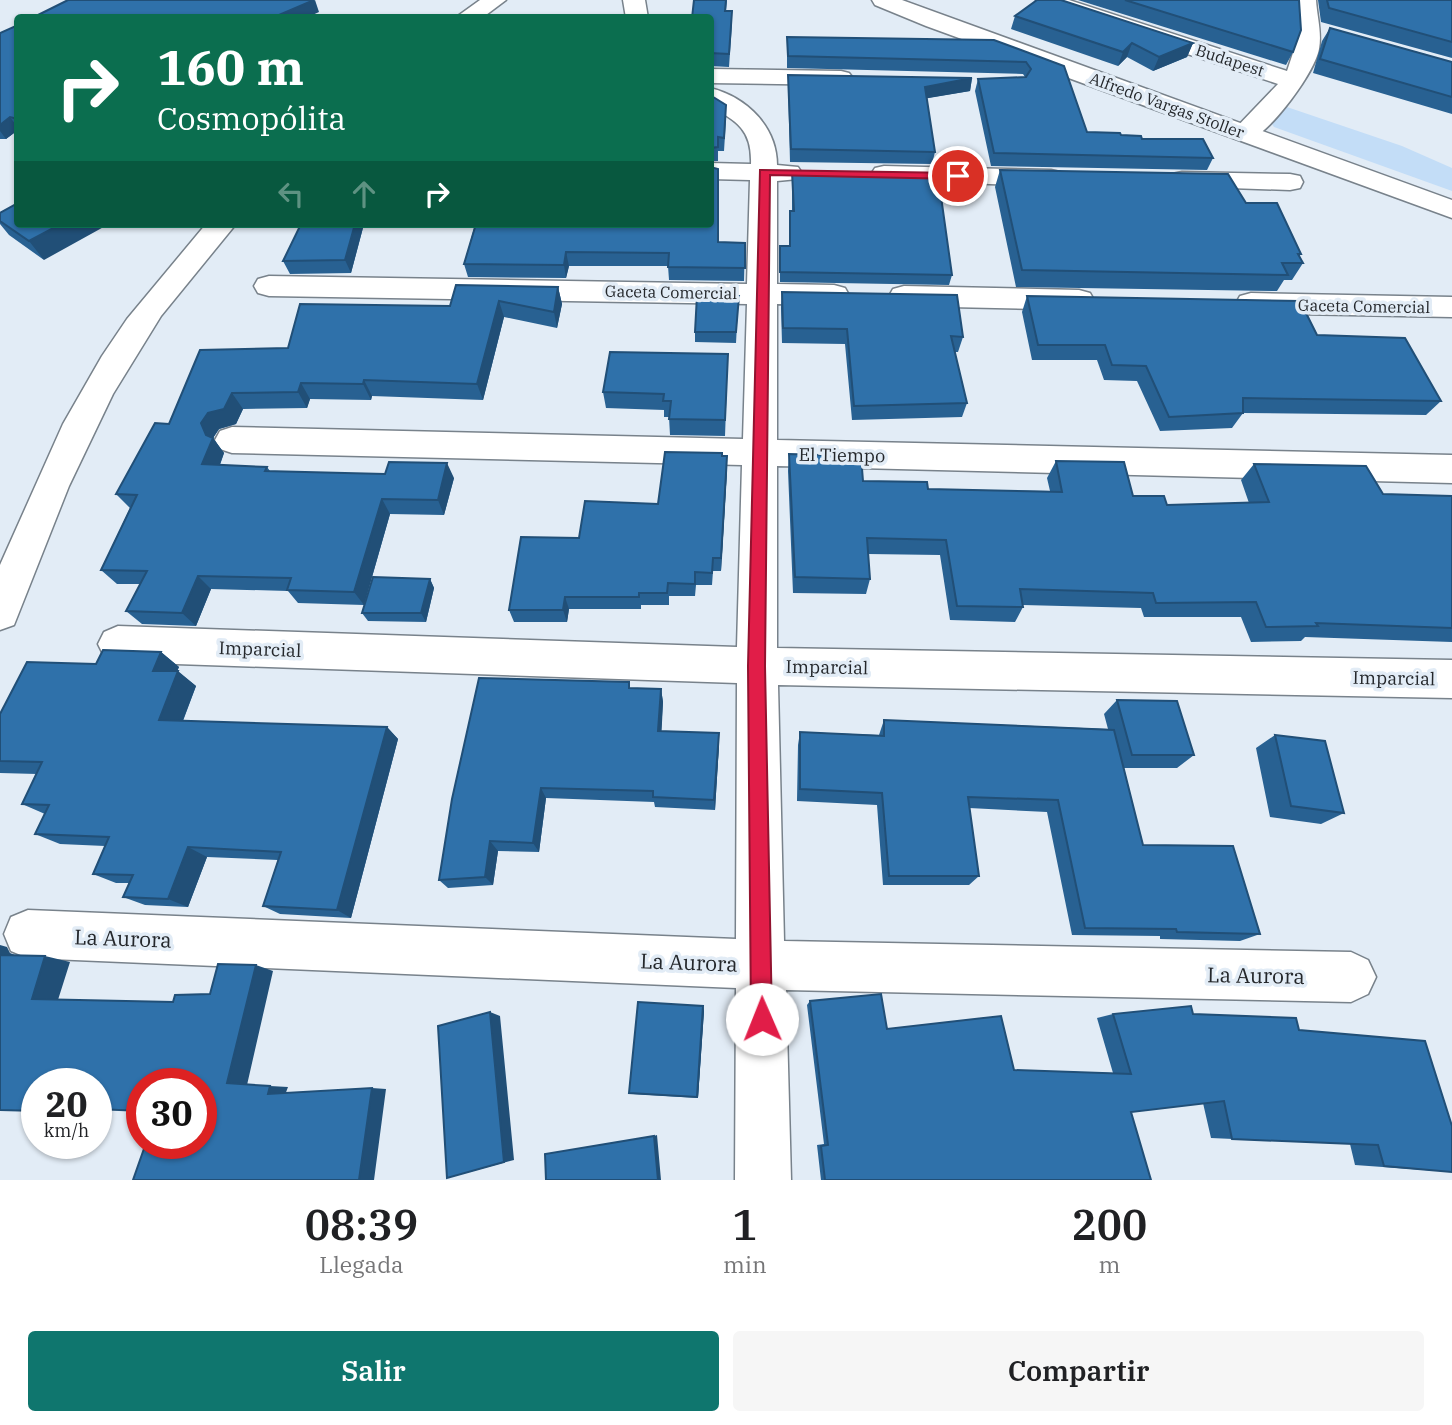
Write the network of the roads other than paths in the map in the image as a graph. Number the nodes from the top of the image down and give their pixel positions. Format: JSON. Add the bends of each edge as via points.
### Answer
{"nodes":[{"id":1,"x":495,"y":0,"type":"edge"},
{"id":2,"x":883,"y":0,"type":"edge"},
{"id":3,"x":1048,"y":0,"type":"edge"},
{"id":4,"x":1305,"y":0,"type":"edge"},
{"id":5,"x":472,"y":14,"type":"edge"},
{"id":6,"x":714,"y":76,"type":"edge"},
{"id":7,"x":862,"y":79,"type":"edge"},
{"id":8,"x":1293,"y":81,"type":"junction"},
{"id":9,"x":714,"y":98,"type":"edge"},
{"id":10,"x":1244,"y":133,"type":"junction"},
{"id":11,"x":714,"y":171,"type":"edge"},
{"id":12,"x":764,"y":172,"type":"junction"},
{"id":13,"x":820,"y":173,"type":"edge"},
{"id":14,"x":861,"y":174,"type":"edge"},
{"id":15,"x":1083,"y":178,"type":"edge"},
{"id":16,"x":1152,"y":180,"type":"edge"},
{"id":17,"x":1290,"y":183,"type":"dead end"},
{"id":18,"x":1452,"y":210,"type":"edge"},
{"id":19,"x":219,"y":228,"type":"edge"},
{"id":20,"x":269,"y":286,"type":"dead end"},
{"id":21,"x":763,"y":293,"type":"junction"},
{"id":22,"x":1108,"y":300,"type":"edge"},
{"id":23,"x":1218,"y":303,"type":"edge"},
{"id":24,"x":1452,"y":307,"type":"edge"},
{"id":25,"x":232,"y":440,"type":"dead end"},
{"id":26,"x":761,"y":453,"type":"junction"},
{"id":27,"x":1452,"y":469,"type":"edge"},
{"id":28,"x":0,"y":613,"type":"edge"},
{"id":29,"x":118,"y":644,"type":"dead end"},
{"id":30,"x":757,"y":666,"type":"junction"},
{"id":31,"x":1452,"y":680,"type":"edge"},
{"id":32,"x":28,"y":934,"type":"dead end"},
{"id":33,"x":761,"y":965,"type":"junction"},
{"id":34,"x":1351,"y":977,"type":"dead end"},
{"id":35,"x":764,"y":1180,"type":"edge"}],
"edges":[{"from":1,"to":5,"type":"street"},
{"from":2,"to":10,"type":"street","name":"Alfredo Vargas Stoller"},
{"from":3,"to":8,"type":"street","name":"Budapest"},
{"from":4,"to":8,"type":"street","via":[[1319,31]]},
{"from":6,"to":7,"type":"street"},
{"from":8,"to":10,"type":"street"},
{"from":9,"to":12,"type":"street","via":[[756,127],[762,138]]},
{"from":10,"to":18,"type":"street","name":"Alfredo Vargas Stoller"},
{"from":11,"to":12,"type":"street"},
{"from":12,"to":13,"type":"street"},
{"from":12,"to":21,"type":"street"},
{"from":14,"to":15,"type":"street"},
{"from":16,"to":17,"type":"street"},
{"from":19,"to":28,"type":"street","via":[[162,294],[101,386],[48,493]]},
{"from":20,"to":21,"type":"street","name":"Gaceta Comercial"},
{"from":21,"to":22,"type":"street","name":"Gaceta Comercial"},
{"from":21,"to":26,"type":"street"},
{"from":23,"to":24,"type":"street","name":"Gaceta Comercial"},
{"from":25,"to":26,"type":"street","name":"El Tiempo"},
{"from":26,"to":27,"type":"street","name":"El Tiempo"},
{"from":26,"to":30,"type":"street"},
{"from":29,"to":30,"type":"street","name":"Imparcial"},
{"from":30,"to":31,"type":"street","name":"Imparcial"},
{"from":30,"to":33,"type":"street"},
{"from":32,"to":33,"type":"street","name":"La Aurora"},
{"from":33,"to":34,"type":"street","name":"La Aurora"},
{"from":33,"to":35,"type":"street"}]}
